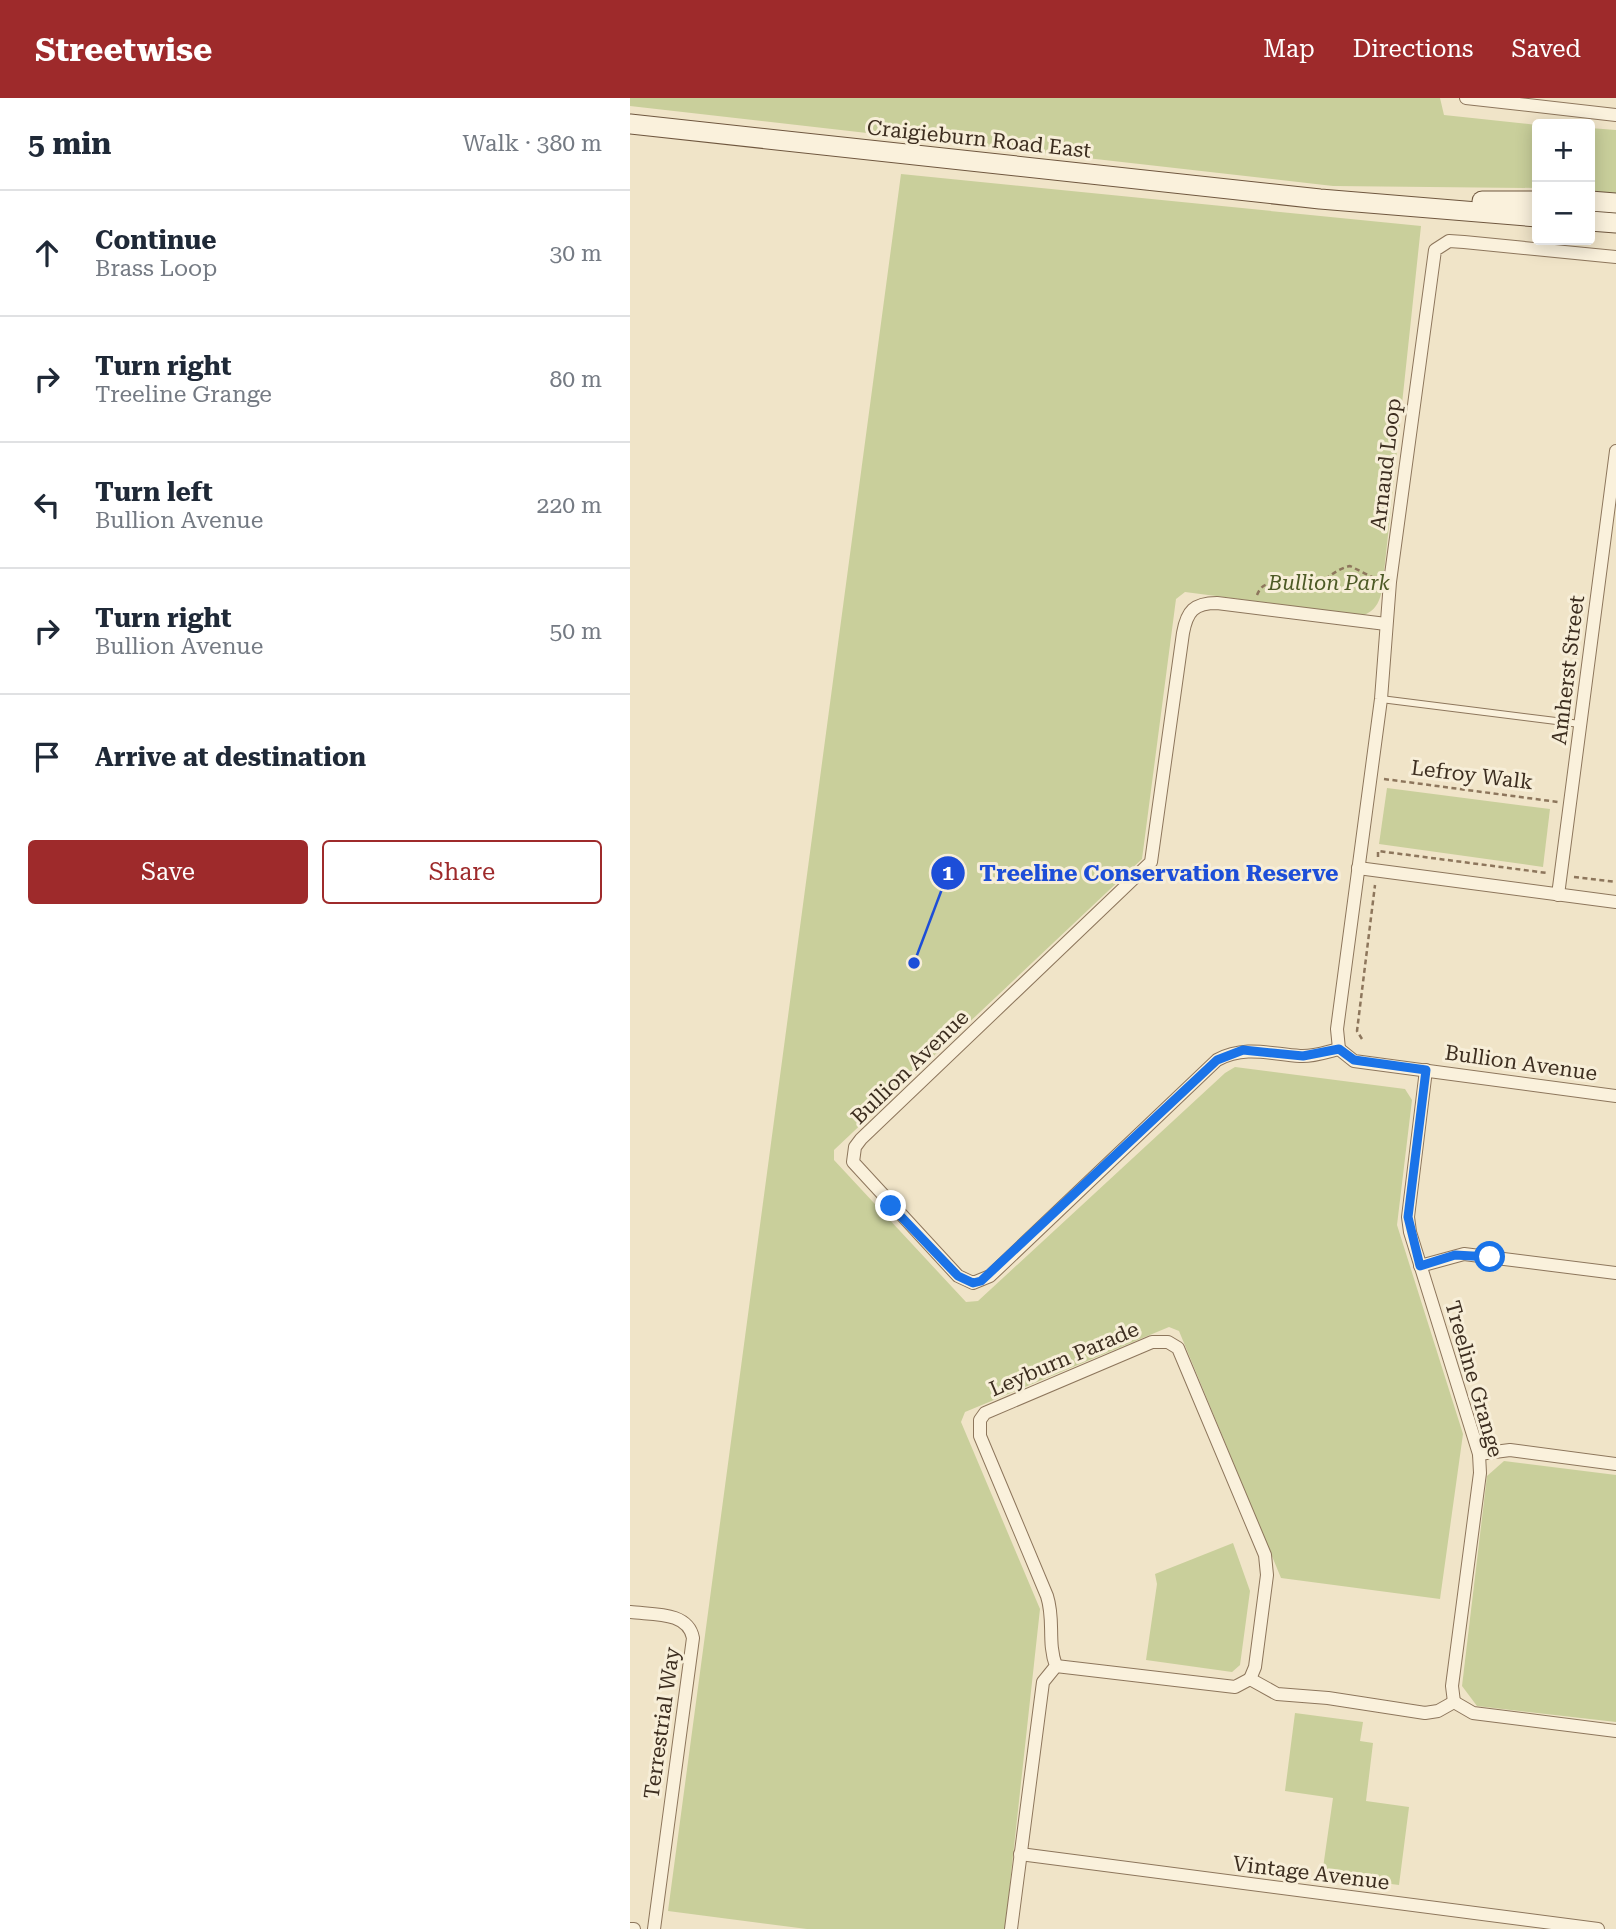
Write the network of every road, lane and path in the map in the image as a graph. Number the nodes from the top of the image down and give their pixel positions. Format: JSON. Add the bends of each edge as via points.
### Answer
{"nodes":[{"id":1,"x":1466,"y":99,"type":"edge"},
{"id":2,"x":1616,"y":115,"type":"edge"},
{"id":3,"x":630,"y":124,"type":"edge"},
{"id":4,"x":1324,"y":200,"type":"junction"},
{"id":5,"x":1532,"y":201,"type":"edge"},
{"id":6,"x":1595,"y":202,"type":"edge"},
{"id":7,"x":1616,"y":204,"type":"edge"},
{"id":8,"x":1532,"y":217,"type":"edge"},
{"id":9,"x":1595,"y":221,"type":"edge"},
{"id":10,"x":1616,"y":223,"type":"edge"},
{"id":11,"x":1616,"y":257,"type":"edge"},
{"id":12,"x":1616,"y":451,"type":"edge"},
{"id":13,"x":1390,"y":582,"type":"junction"},
{"id":14,"x":1255,"y":609,"type":"junction"},
{"id":15,"x":1386,"y":624,"type":"junction"},
{"id":16,"x":1381,"y":699,"type":"junction"},
{"id":17,"x":1581,"y":724,"type":"junction"},
{"id":18,"x":1370,"y":778,"type":"junction"},
{"id":19,"x":1570,"y":803,"type":"junction"},
{"id":20,"x":1358,"y":868,"type":"junction"},
{"id":21,"x":1377,"y":870,"type":"junction"},
{"id":22,"x":1561,"y":875,"type":"junction"},
{"id":23,"x":1616,"y":882,"type":"edge"},
{"id":24,"x":1558,"y":895,"type":"junction"},
{"id":25,"x":1616,"y":902,"type":"edge"},
{"id":26,"x":1362,"y":1039,"type":"dead end"},
{"id":27,"x":1339,"y":1049,"type":"junction"},
{"id":28,"x":1426,"y":1070,"type":"junction"},
{"id":29,"x":1616,"y":1096,"type":"edge"},
{"id":30,"x":1420,"y":1266,"type":"junction"},
{"id":31,"x":1616,"y":1273,"type":"edge"},
{"id":32,"x":1479,"y":1454,"type":"junction"},
{"id":33,"x":1616,"y":1464,"type":"edge"},
{"id":34,"x":630,"y":1612,"type":"edge"},
{"id":35,"x":1056,"y":1666,"type":"junction"},
{"id":36,"x":1250,"y":1679,"type":"junction"},
{"id":37,"x":1454,"y":1702,"type":"junction"},
{"id":38,"x":1616,"y":1731,"type":"edge"},
{"id":39,"x":1020,"y":1854,"type":"junction"},
{"id":40,"x":654,"y":1929,"type":"edge"},
{"id":41,"x":1010,"y":1929,"type":"edge"},
{"id":42,"x":1598,"y":1929,"type":"edge"}],
"edges":[{"from":1,"to":2,"type":"street"},
{"from":3,"to":4,"type":"main road","name":"Craigieburn Road East"},
{"from":4,"to":5,"type":"main road","name":"Craigieburn Road East"},
{"from":4,"to":8,"type":"main road","name":"Craigieburn Road East"},
{"from":6,"to":7,"type":"main road"},
{"from":9,"to":10,"type":"main road"},
{"from":11,"to":13,"type":"street","name":"Arnaud Loop","via":[[1464,242],[1449,242],[1435,250]]},
{"from":12,"to":17,"type":"street","name":"Amherst Street"},
{"from":13,"to":14,"type":"path","via":[[1344,567],[1321,585],[1304,590],[1269,583],[1257,594]]},
{"from":13,"to":15,"type":"street","name":"Arnaud Loop"},
{"from":14,"to":15,"type":"street","name":"Bullion Avenue"},
{"from":14,"to":27,"type":"street","name":"Bullion Avenue","via":[[1207,603],[1198,605],[1186,618],[1156,845],[1146,869],[861,1139],[853,1162],[958,1276],[973,1283],[981,1281],[1217,1060],[1243,1050],[1303,1056]]},
{"from":15,"to":16,"type":"street","name":"Arnaud Loop"},
{"from":16,"to":17,"type":"lane"},
{"from":16,"to":18,"type":"street","name":"Arnaud Loop"},
{"from":17,"to":19,"type":"street","name":"Amherst Street"},
{"from":18,"to":19,"type":"path","name":"Lefroy Walk"},
{"from":18,"to":20,"type":"street","name":"Arnaud Loop"},
{"from":19,"to":22,"type":"street","name":"Amherst Street"},
{"from":20,"to":21,"type":"street"},
{"from":20,"to":27,"type":"street","name":"Arnaud Loop","via":[[1337,1030]]},
{"from":21,"to":22,"type":"path","via":[[1378,852]]},
{"from":21,"to":24,"type":"street"},
{"from":21,"to":26,"type":"path","via":[[1357,1031]]},
{"from":22,"to":23,"type":"path"},
{"from":22,"to":24,"type":"street","name":"Amherst Street"},
{"from":24,"to":25,"type":"street"},
{"from":27,"to":28,"type":"street","name":"Bullion Avenue","via":[[1354,1060]]},
{"from":28,"to":29,"type":"street","name":"Bullion Avenue"},
{"from":28,"to":30,"type":"street","name":"Treeline Grange","via":[[1408,1217]]},
{"from":30,"to":31,"type":"street","via":[[1464,1254]]},
{"from":30,"to":32,"type":"street","name":"Treeline Grange"},
{"from":32,"to":33,"type":"street","via":[[1510,1450]]},
{"from":32,"to":37,"type":"street","name":"Treeline Grange","via":[[1452,1686]]},
{"from":34,"to":40,"type":"street","name":"Terrestrial Way","via":[[685,1621],[693,1638]]},
{"from":35,"to":36,"type":"street","via":[[1234,1687]]},
{"from":35,"to":36,"type":"street","name":"Leyburn Parade","via":[[1049,1647],[1047,1596],[980,1436],[980,1420],[992,1408],[1161,1341],[1178,1349],[1265,1555],[1267,1575]]},
{"from":35,"to":39,"type":"street","via":[[1043,1682]]},
{"from":36,"to":37,"type":"street","via":[[1277,1694],[1425,1713]]},
{"from":37,"to":38,"type":"street","via":[[1473,1713]]},
{"from":39,"to":41,"type":"street"},
{"from":39,"to":42,"type":"street","name":"Vintage Avenue"}]}
